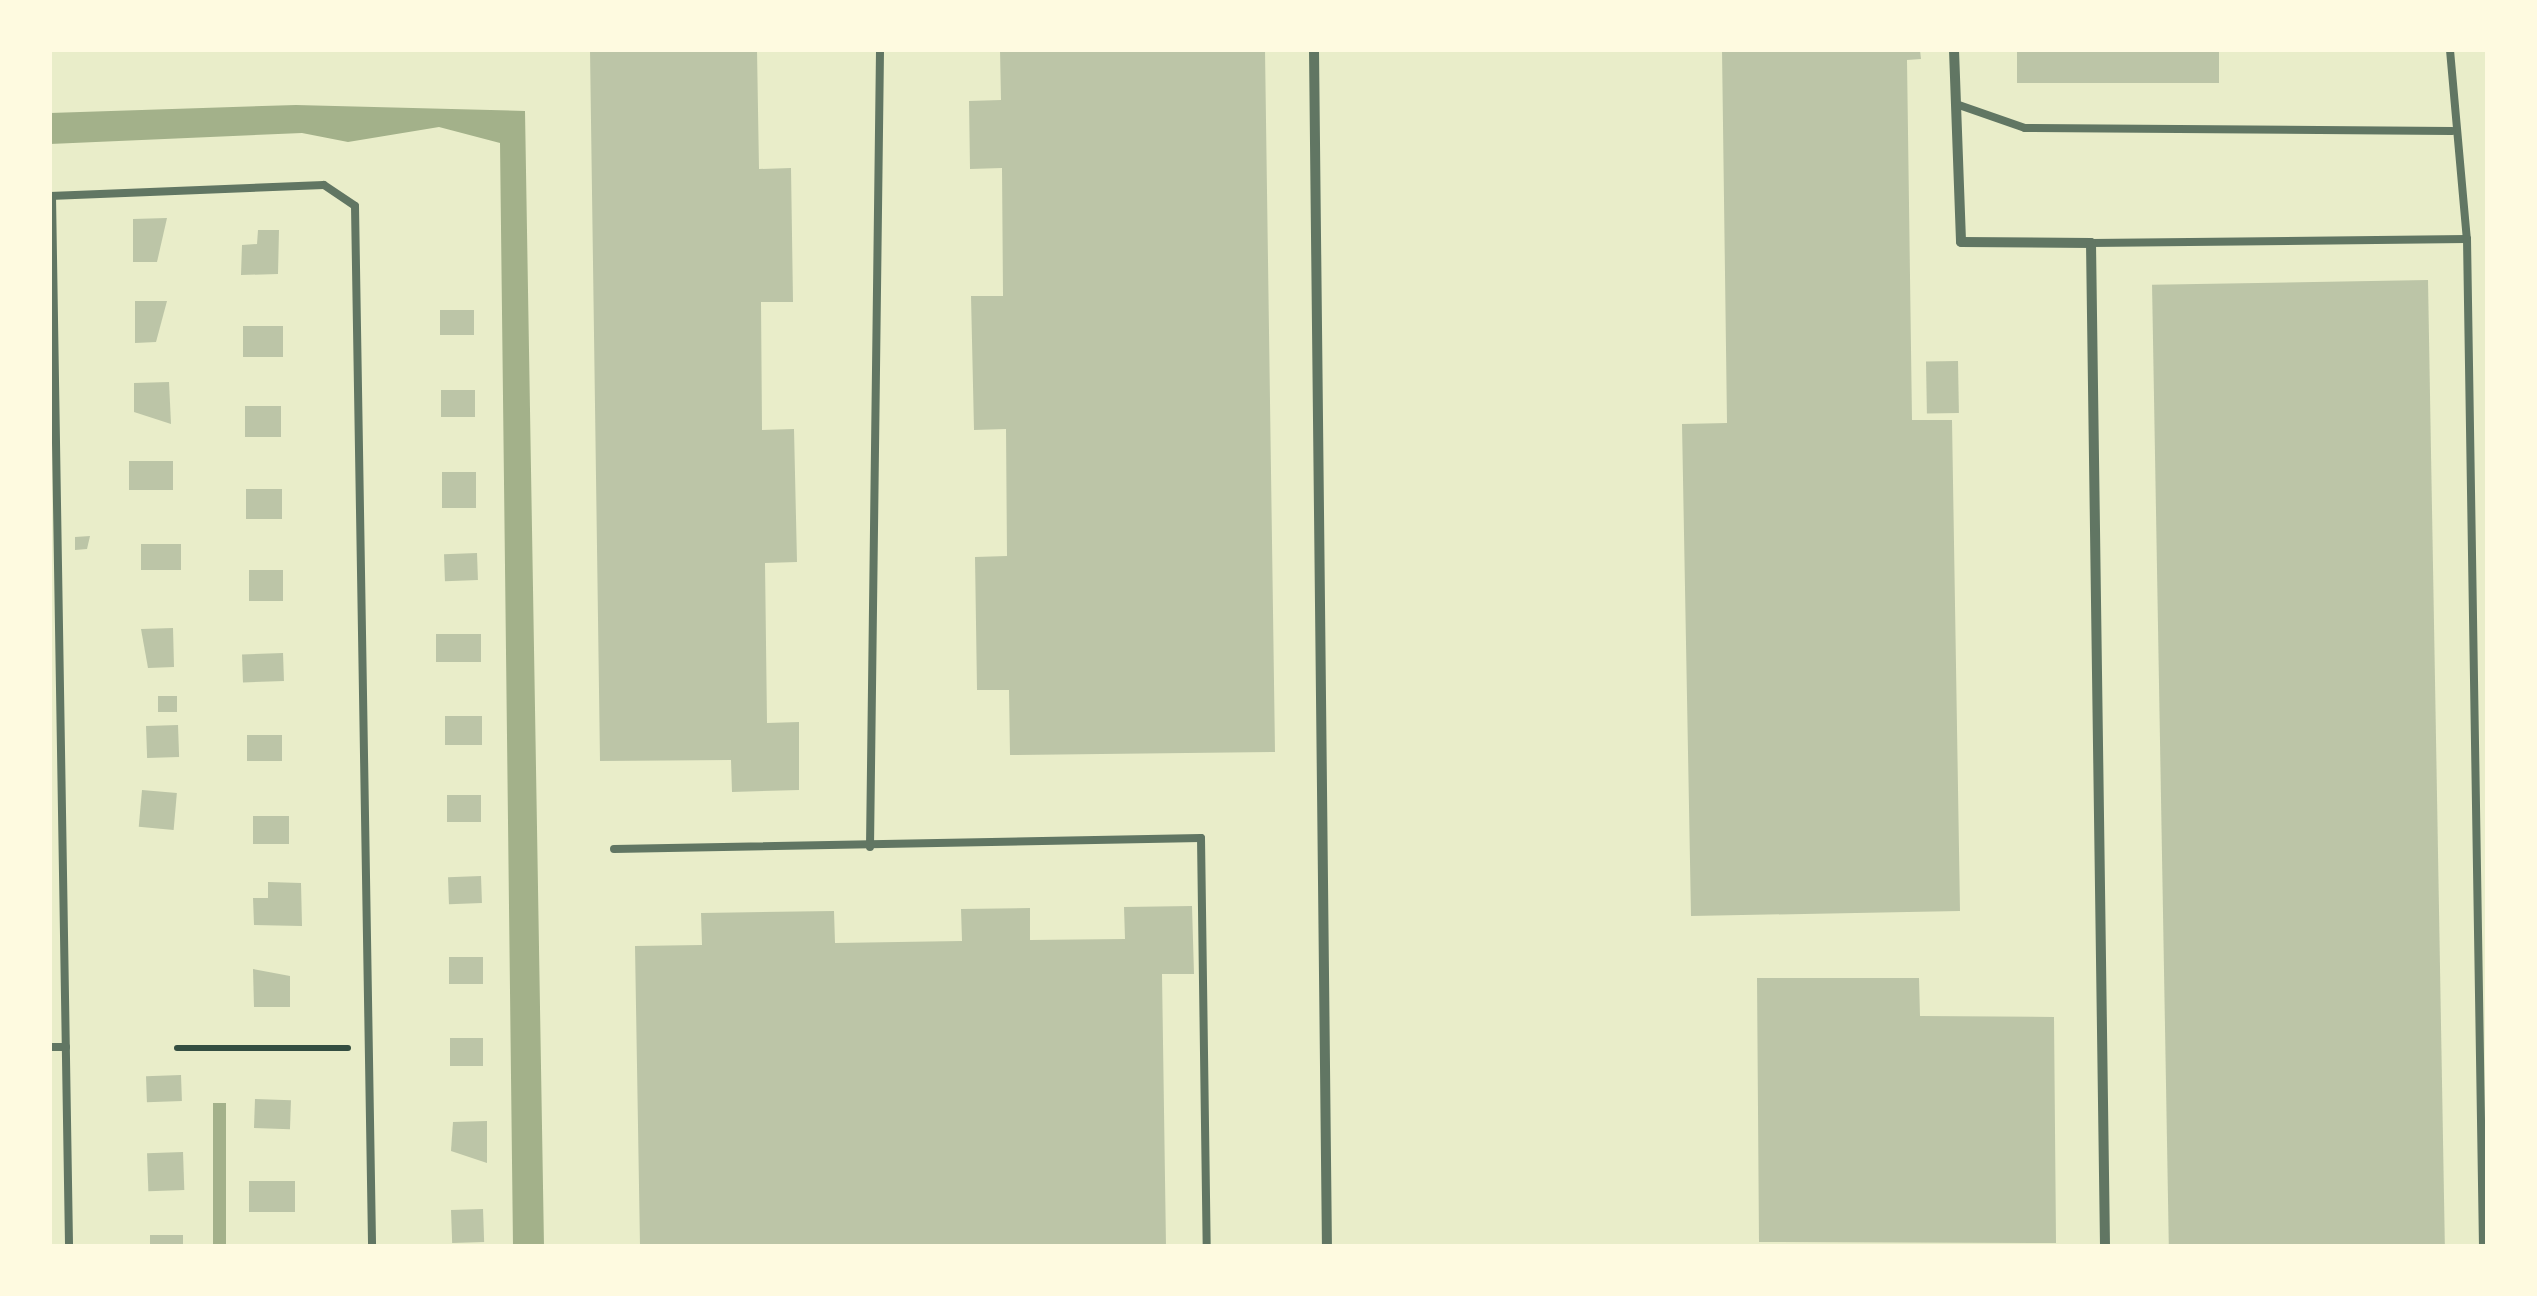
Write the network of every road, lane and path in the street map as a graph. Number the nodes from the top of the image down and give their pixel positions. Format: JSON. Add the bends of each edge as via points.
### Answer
{"nodes":[{"id":1,"x":880,"y":50,"type":"edge"},
{"id":2,"x":1314,"y":50,"type":"edge"},
{"id":3,"x":1954,"y":50,"type":"edge"},
{"id":4,"x":2450,"y":50,"type":"edge"},
{"id":5,"x":1951,"y":102,"type":"junction"},
{"id":6,"x":2452,"y":131,"type":"junction"},
{"id":7,"x":51,"y":196,"type":"edge"},
{"id":8,"x":2467,"y":239,"type":"junction"},
{"id":9,"x":2091,"y":243,"type":"junction"},
{"id":10,"x":870,"y":847,"type":"junction"},
{"id":11,"x":614,"y":849,"type":"dead end"},
{"id":12,"x":50,"y":1047,"type":"edge"},
{"id":13,"x":66,"y":1047,"type":"junction"},
{"id":14,"x":177,"y":1048,"type":"dead end"},
{"id":15,"x":369,"y":1048,"type":"junction"},
{"id":16,"x":69,"y":1246,"type":"edge"},
{"id":17,"x":372,"y":1246,"type":"edge"},
{"id":18,"x":1207,"y":1246,"type":"edge"},
{"id":19,"x":1327,"y":1246,"type":"edge"},
{"id":20,"x":2105,"y":1246,"type":"edge"},
{"id":21,"x":2483,"y":1246,"type":"edge"}],
"edges":[{"from":1,"to":10,"type":"lane"},
{"from":2,"to":19,"type":"street"},
{"from":3,"to":5,"type":"street"},
{"from":4,"to":6,"type":"lane"},
{"from":5,"to":6,"type":"lane","via":[[2025,128]]},
{"from":5,"to":9,"type":"street","via":[[1961,242]]},
{"from":6,"to":8,"type":"lane"},
{"from":7,"to":13,"type":"lane"},
{"from":7,"to":15,"type":"lane","via":[[324,185],[354,206]]},
{"from":8,"to":9,"type":"lane"},
{"from":8,"to":21,"type":"lane"},
{"from":9,"to":20,"type":"street"},
{"from":10,"to":11,"type":"lane"},
{"from":10,"to":18,"type":"lane","via":[[1200,838]]},
{"from":12,"to":13,"type":"lane"},
{"from":13,"to":16,"type":"lane"},
{"from":14,"to":15,"type":"path"},
{"from":15,"to":17,"type":"lane"}]}
